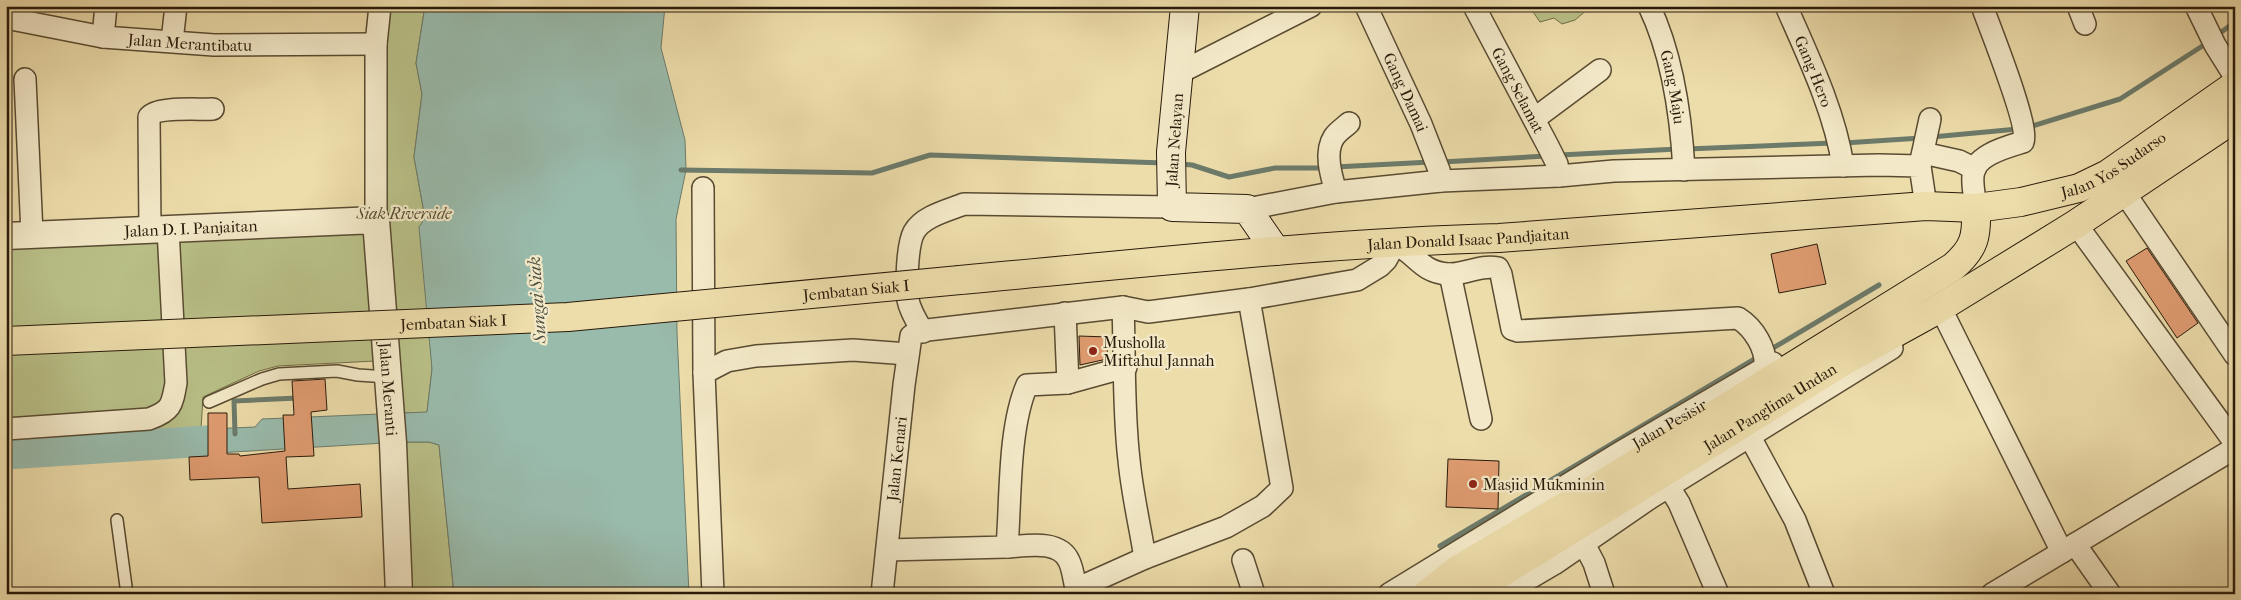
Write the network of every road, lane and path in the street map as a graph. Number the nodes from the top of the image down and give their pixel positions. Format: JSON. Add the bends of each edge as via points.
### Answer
{"nodes":[{"id":1,"x":106,"y":6,"type":"edge"},
{"id":2,"x":176,"y":6,"type":"edge"},
{"id":3,"x":380,"y":6,"type":"edge"},
{"id":4,"x":1185,"y":6,"type":"edge"},
{"id":5,"x":1311,"y":6,"type":"edge"},
{"id":6,"x":1366,"y":6,"type":"edge"},
{"id":7,"x":1474,"y":6,"type":"edge"},
{"id":8,"x":1649,"y":6,"type":"edge"},
{"id":9,"x":1786,"y":6,"type":"edge"},
{"id":10,"x":1982,"y":6,"type":"edge"},
{"id":11,"x":2200,"y":15,"type":"edge"},
{"id":12,"x":6,"y":18,"type":"edge"},
{"id":13,"x":103,"y":36,"type":"junction"},
{"id":14,"x":172,"y":41,"type":"junction"},
{"id":15,"x":376,"y":44,"type":"junction"},
{"id":16,"x":1600,"y":70,"type":"dead end"},
{"id":17,"x":1179,"y":73,"type":"junction"},
{"id":18,"x":2235,"y":77,"type":"edge"},
{"id":19,"x":25,"y":79,"type":"dead end"},
{"id":20,"x":2235,"y":85,"type":"edge"},
{"id":21,"x":213,"y":109,"type":"dead end"},
{"id":22,"x":2235,"y":118,"type":"edge"},
{"id":23,"x":1534,"y":119,"type":"junction"},
{"id":24,"x":1349,"y":123,"type":"dead end"},
{"id":25,"x":1925,"y":142,"type":"junction"},
{"id":26,"x":1841,"y":152,"type":"junction"},
{"id":27,"x":1683,"y":156,"type":"junction"},
{"id":28,"x":1554,"y":162,"type":"junction"},
{"id":29,"x":1975,"y":169,"type":"junction"},
{"id":30,"x":1332,"y":174,"type":"junction"},
{"id":31,"x":1440,"y":175,"type":"junction"},
{"id":32,"x":702,"y":188,"type":"dead end"},
{"id":33,"x":2124,"y":192,"type":"junction"},
{"id":34,"x":1171,"y":194,"type":"junction"},
{"id":35,"x":1926,"y":206,"type":"junction"},
{"id":36,"x":1976,"y":208,"type":"junction"},
{"id":37,"x":1247,"y":209,"type":"junction"},
{"id":38,"x":376,"y":220,"type":"junction"},
{"id":39,"x":2076,"y":224,"type":"junction"},
{"id":40,"x":159,"y":229,"type":"junction"},
{"id":41,"x":32,"y":234,"type":"junction"},
{"id":42,"x":6,"y":236,"type":"edge"},
{"id":43,"x":1499,"y":238,"type":"junction"},
{"id":44,"x":1395,"y":244,"type":"junction"},
{"id":45,"x":1276,"y":251,"type":"junction"},
{"id":46,"x":1954,"y":267,"type":"junction"},
{"id":47,"x":1450,"y":274,"type":"junction"},
{"id":48,"x":960,"y":280,"type":"joint"},
{"id":49,"x":1249,"y":299,"type":"junction"},
{"id":50,"x":1123,"y":307,"type":"junction"},
{"id":51,"x":1065,"y":313,"type":"junction"},
{"id":52,"x":1930,"y":316,"type":"junction"},
{"id":53,"x":923,"y":332,"type":"junction"},
{"id":54,"x":6,"y":341,"type":"edge"},
{"id":55,"x":1838,"y":352,"type":"junction"},
{"id":56,"x":908,"y":354,"type":"junction"},
{"id":57,"x":1763,"y":355,"type":"junction"},
{"id":58,"x":2235,"y":355,"type":"edge"},
{"id":59,"x":1126,"y":367,"type":"junction"},
{"id":60,"x":704,"y":373,"type":"junction"},
{"id":61,"x":388,"y":377,"type":"junction"},
{"id":62,"x":1068,"y":383,"type":"junction"},
{"id":63,"x":208,"y":402,"type":"dead end"},
{"id":64,"x":1481,"y":419,"type":"dead end"},
{"id":65,"x":6,"y":429,"type":"edge"},
{"id":66,"x":2235,"y":442,"type":"edge"},
{"id":67,"x":1754,"y":443,"type":"junction"},
{"id":68,"x":2235,"y":448,"type":"edge"},
{"id":69,"x":1709,"y":454,"type":"junction"},
{"id":70,"x":1625,"y":460,"type":"junction"},
{"id":71,"x":1589,"y":482,"type":"junction"},
{"id":72,"x":1674,"y":494,"type":"junction"},
{"id":73,"x":117,"y":520,"type":"dead end"},
{"id":74,"x":1007,"y":547,"type":"junction"},
{"id":75,"x":2069,"y":548,"type":"junction"},
{"id":76,"x":887,"y":550,"type":"junction"},
{"id":77,"x":1588,"y":552,"type":"junction"},
{"id":78,"x":1145,"y":558,"type":"junction"},
{"id":79,"x":1243,"y":560,"type":"dead end"},
{"id":80,"x":126,"y":594,"type":"edge"},
{"id":81,"x":399,"y":594,"type":"edge"},
{"id":82,"x":713,"y":594,"type":"edge"},
{"id":83,"x":882,"y":594,"type":"edge"},
{"id":84,"x":1254,"y":594,"type":"edge"},
{"id":85,"x":1389,"y":594,"type":"edge"},
{"id":86,"x":1427,"y":594,"type":"edge"},
{"id":87,"x":1467,"y":594,"type":"edge"},
{"id":88,"x":1503,"y":594,"type":"edge"},
{"id":89,"x":1604,"y":594,"type":"edge"},
{"id":90,"x":1718,"y":594,"type":"edge"},
{"id":91,"x":1824,"y":594,"type":"edge"},
{"id":92,"x":1993,"y":594,"type":"edge"},
{"id":93,"x":2110,"y":594,"type":"edge"}],
"edges":[{"from":1,"to":13,"type":"street"},
{"from":2,"to":14,"type":"street"},
{"from":3,"to":15,"type":"street","name":"Jalan Meranti"},
{"from":4,"to":17,"type":"main road","name":"Jalan Nelayan"},
{"from":5,"to":17,"type":"street"},
{"from":6,"to":31,"type":"street","name":"Gang Damai"},
{"from":7,"to":23,"type":"street","name":"Gang Selamat"},
{"from":8,"to":27,"type":"street","name":"Gang Maju","via":[[1666,50],[1675,88]]},
{"from":9,"to":26,"type":"street","name":"Gang Hero","via":[[1809,59]]},
{"from":10,"to":29,"type":"street","via":[[2023,129],[2023,142],[1985,158]]},
{"from":11,"to":18,"type":"street"},
{"from":12,"to":13,"type":"street","name":"Jalan Merantibatu"},
{"from":13,"to":14,"type":"street","name":"Jalan Merantibatu"},
{"from":14,"to":15,"type":"street","name":"Jalan Merantibatu","via":[[214,45]]},
{"from":15,"to":38,"type":"street","name":"Jalan Meranti"},
{"from":16,"to":23,"type":"street"},
{"from":17,"to":34,"type":"main road","name":"Jalan Nelayan","via":[[1171,152]]},
{"from":19,"to":41,"type":"street"},
{"from":20,"to":36,"type":"main road","name":"Jalan Yos Sudarso","via":[[2108,174],[2079,188]]},
{"from":21,"to":40,"type":"street","via":[[162,111],[149,117]]},
{"from":22,"to":33,"type":"main road","name":"Jalan Yos Sudarso"},
{"from":23,"to":28,"type":"street","name":"Gang Selamat"},
{"from":24,"to":30,"type":"street","via":[[1334,137]]},
{"from":25,"to":26,"type":"street"},
{"from":25,"to":29,"type":"street"},
{"from":25,"to":35,"type":"street"},
{"from":26,"to":27,"type":"street"},
{"from":27,"to":28,"type":"street","via":[[1614,171]]},
{"from":28,"to":31,"type":"street"},
{"from":29,"to":36,"type":"street","via":[[1972,175]]},
{"from":30,"to":31,"type":"street"},
{"from":30,"to":37,"type":"street"},
{"from":32,"to":60,"type":"street"},
{"from":33,"to":39,"type":"main road","name":"Jalan Yos Sudarso"},
{"from":33,"to":58,"type":"street"},
{"from":34,"to":37,"type":"main road","name":"Jalan Nelayan"},
{"from":34,"to":53,"type":"street","via":[[964,204],[932,217],[914,232],[907,282],[908,302]]},
{"from":35,"to":36,"type":"main road","name":"Jalan Donald Isaac Pandjaitan"},
{"from":35,"to":43,"type":"main road","name":"Jalan Donald Isaac Pandjaitan"},
{"from":36,"to":46,"type":"main road","name":"Jalan Panglima Undan","via":[[1974,241]]},
{"from":37,"to":45,"type":"main road"},
{"from":38,"to":40,"type":"street","name":"Jalan D. I. Panjaitan"},
{"from":38,"to":61,"type":"street","name":"Jalan Meranti"},
{"from":39,"to":52,"type":"main road","name":"Jalan Panglima Undan"},
{"from":39,"to":66,"type":"street"},
{"from":40,"to":41,"type":"street","name":"Jalan D. I. Panjaitan"},
{"from":40,"to":65,"type":"street","via":[[176,383],[173,401],[164,413],[149,419]]},
{"from":41,"to":42,"type":"street","name":"Jalan D. I. Panjaitan"},
{"from":43,"to":44,"type":"main road","name":"Jalan Donald Isaac Pandjaitan"},
{"from":43,"to":47,"type":"street","via":[[1464,257]]},
{"from":44,"to":45,"type":"main road","name":"Jalan Donald Isaac Pandjaitan"},
{"from":44,"to":47,"type":"street","via":[[1423,266]]},
{"from":44,"to":49,"type":"street","via":[[1386,260],[1357,280]]},
{"from":45,"to":48,"type":"main road","name":"Jalan Donald Isaac Pandjaitan"},
{"from":46,"to":55,"type":"main road","name":"Jalan Panglima Undan"},
{"from":46,"to":57,"type":"street","name":"Jalan Pesisir","via":[[1927,270]]},
{"from":47,"to":57,"type":"street","via":[[1498,268],[1512,329],[1518,331],[1738,318],[1746,324]]},
{"from":47,"to":64,"type":"street"},
{"from":48,"to":54,"type":"main road","name":"Jembatan Siak I","bridge":true,"via":[[568,317]]},
{"from":49,"to":50,"type":"street","via":[[1148,312]]},
{"from":49,"to":78,"type":"street","via":[[1282,488],[1263,506],[1226,527]]},
{"from":50,"to":51,"type":"street"},
{"from":50,"to":59,"type":"street"},
{"from":51,"to":53,"type":"street"},
{"from":51,"to":62,"type":"street"},
{"from":52,"to":55,"type":"main road","name":"Jalan Panglima Undan"},
{"from":52,"to":67,"type":"street","via":[[1889,350]]},
{"from":52,"to":75,"type":"street"},
{"from":53,"to":56,"type":"street","name":"Jalan Kenari","via":[[915,332],[911,336]]},
{"from":55,"to":69,"type":"main road","name":"Jalan Panglima Undan"},
{"from":55,"to":70,"type":"main road","name":"Jalan Panglima Undan"},
{"from":56,"to":60,"type":"street","via":[[854,350],[756,356],[727,361]]},
{"from":56,"to":76,"type":"street","name":"Jalan Kenari"},
{"from":57,"to":70,"type":"street","name":"Jalan Pesisir"},
{"from":59,"to":62,"type":"street"},
{"from":59,"to":78,"type":"street","via":[[1129,460]]},
{"from":60,"to":82,"type":"street"},
{"from":61,"to":63,"type":"lane","via":[[337,371],[279,374]]},
{"from":61,"to":81,"type":"street","name":"Jalan Meranti"},
{"from":62,"to":74,"type":"street","via":[[1027,385],[1022,396],[1010,484]]},
{"from":67,"to":69,"type":"street"},
{"from":67,"to":91,"type":"street","via":[[1795,520]]},
{"from":68,"to":75,"type":"street"},
{"from":69,"to":72,"type":"street"},
{"from":69,"to":87,"type":"main road","name":"Jalan Panglima Undan"},
{"from":70,"to":71,"type":"main road","name":"Jalan Panglima Undan"},
{"from":71,"to":85,"type":"street"},
{"from":71,"to":86,"type":"main road","name":"Jalan Panglima Undan","via":[[1460,568]]},
{"from":72,"to":77,"type":"street"},
{"from":72,"to":90,"type":"street"},
{"from":73,"to":80,"type":"lane"},
{"from":74,"to":76,"type":"street"},
{"from":74,"to":78,"type":"street","via":[[1044,546],[1062,551],[1069,560],[1076,588]]},
{"from":75,"to":92,"type":"street"},
{"from":75,"to":93,"type":"street"},
{"from":76,"to":83,"type":"street","name":"Jalan Kenari"},
{"from":77,"to":88,"type":"street"},
{"from":77,"to":89,"type":"street"},
{"from":79,"to":84,"type":"street"}]}
